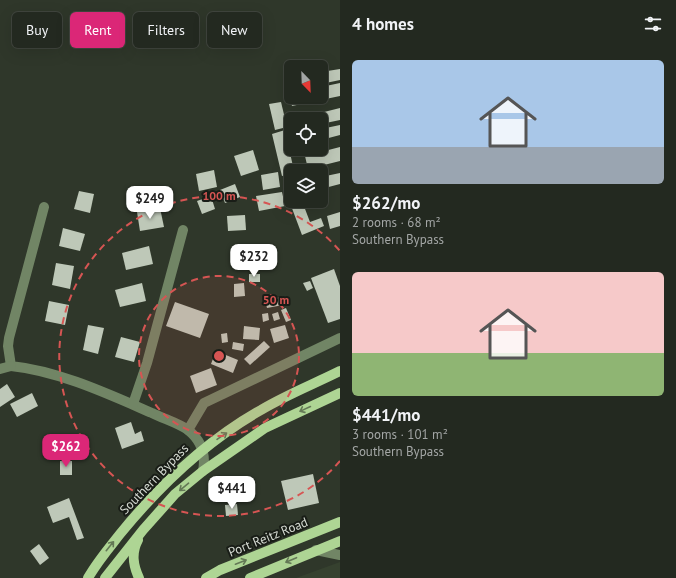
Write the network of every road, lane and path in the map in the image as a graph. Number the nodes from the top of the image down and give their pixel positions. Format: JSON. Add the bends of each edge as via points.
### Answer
{"nodes":[{"id":1,"x":44,"y":207,"type":"dead end"},
{"id":2,"x":183,"y":230,"type":"dead end"},
{"id":3,"x":340,"y":338,"type":"edge"},
{"id":4,"x":11,"y":366,"type":"junction"},
{"id":5,"x":0,"y":369,"type":"edge"},
{"id":6,"x":340,"y":372,"type":"edge"},
{"id":7,"x":340,"y":393,"type":"edge"},
{"id":8,"x":133,"y":404,"type":"junction"},
{"id":9,"x":188,"y":430,"type":"junction"},
{"id":10,"x":202,"y":449,"type":"junction"},
{"id":11,"x":203,"y":471,"type":"junction"},
{"id":12,"x":340,"y":522,"type":"edge"},
{"id":13,"x":143,"y":530,"type":"junction"},
{"id":14,"x":340,"y":541,"type":"edge"},
{"id":15,"x":316,"y":550,"type":"junction"},
{"id":16,"x":340,"y":555,"type":"edge"},
{"id":17,"x":96,"y":564,"type":"junction"},
{"id":18,"x":88,"y":578,"type":"edge"},
{"id":19,"x":101,"y":578,"type":"edge"},
{"id":20,"x":105,"y":578,"type":"edge"},
{"id":21,"x":140,"y":578,"type":"edge"},
{"id":22,"x":206,"y":578,"type":"edge"},
{"id":23,"x":250,"y":578,"type":"edge"}],
"edges":[{"from":1,"to":4,"type":"street","via":[[9,338]]},
{"from":2,"to":8,"type":"street","via":[[147,363]]},
{"from":3,"to":9,"type":"street","via":[[204,402]]},
{"from":4,"to":5,"type":"street"},
{"from":4,"to":8,"type":"street","via":[[59,376]]},
{"from":10,"to":6,"type":"main road","name":"Southern Bypass","one_way":true,"via":[[260,410]]},
{"from":7,"to":11,"type":"main road","name":"Southern Bypass","one_way":true,"via":[[265,428]]},
{"from":8,"to":9,"type":"street"},
{"from":9,"to":10,"type":"street"},
{"from":10,"to":11,"type":"street","via":[[205,458]]},
{"from":17,"to":10,"type":"main road","name":"Southern Bypass","one_way":true,"via":[[155,494]]},
{"from":11,"to":13,"type":"main road","name":"Southern Bypass","one_way":true,"via":[[175,494]]},
{"from":22,"to":12,"type":"main road","name":"Port Reitz Road","one_way":true},
{"from":13,"to":20,"type":"main road","name":"Southern Bypass"},
{"from":13,"to":21,"type":"main road","via":[[134,548],[133,562]]},
{"from":14,"to":15,"type":"main road"},
{"from":15,"to":16,"type":"street"},
{"from":15,"to":23,"type":"main road","one_way":true},
{"from":17,"to":18,"type":"main road","name":"Southern Bypass"},
{"from":17,"to":19,"type":"main road"}]}
